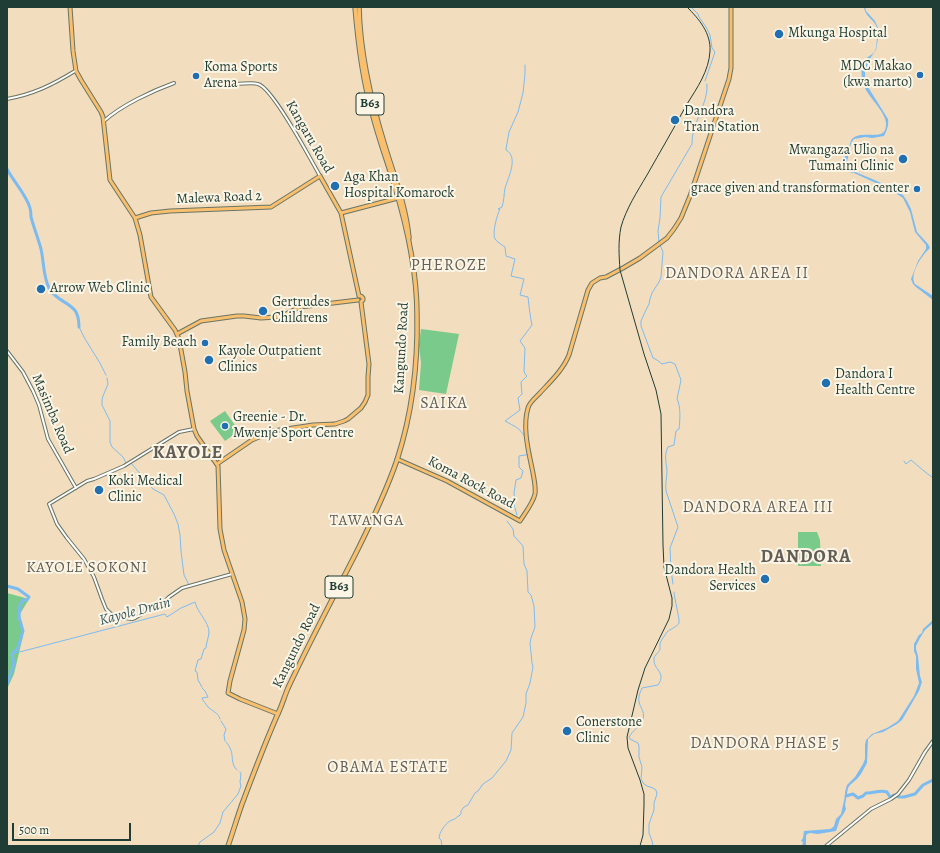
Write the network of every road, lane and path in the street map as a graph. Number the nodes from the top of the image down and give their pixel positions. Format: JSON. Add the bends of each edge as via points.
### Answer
{"nodes":[{"id":1,"x":70,"y":7,"type":"edge"},
{"id":2,"x":355,"y":7,"type":"edge"},
{"id":3,"x":359,"y":7,"type":"edge"},
{"id":4,"x":731,"y":7,"type":"edge"},
{"id":5,"x":76,"y":71,"type":"junction"},
{"id":6,"x":174,"y":84,"type":"dead end"},
{"id":7,"x":237,"y":84,"type":"dead end"},
{"id":8,"x":7,"y":99,"type":"edge"},
{"id":9,"x":104,"y":121,"type":"junction"},
{"id":10,"x":320,"y":176,"type":"junction"},
{"id":11,"x":398,"y":198,"type":"junction"},
{"id":12,"x":341,"y":213,"type":"junction"},
{"id":13,"x":136,"y":218,"type":"junction"},
{"id":14,"x":410,"y":246,"type":"junction"},
{"id":15,"x":359,"y":299,"type":"junction"},
{"id":16,"x":177,"y":334,"type":"junction"},
{"id":17,"x":7,"y":351,"type":"edge"},
{"id":18,"x":194,"y":429,"type":"junction"},
{"id":19,"x":397,"y":459,"type":"junction"},
{"id":20,"x":217,"y":464,"type":"junction"},
{"id":21,"x":76,"y":488,"type":"junction"},
{"id":22,"x":232,"y":574,"type":"junction"},
{"id":23,"x":278,"y":714,"type":"junction"},
{"id":24,"x":933,"y":741,"type":"edge"},
{"id":25,"x":228,"y":846,"type":"edge"},
{"id":26,"x":826,"y":846,"type":"edge"}],
"edges":[{"from":1,"to":5,"type":"main road"},
{"from":2,"to":11,"type":"highway","name":"Kangundo Road","number":"B63","via":[[367,92]]},
{"from":3,"to":14,"type":"highway","name":"Kangundo Road","number":"B63","via":[[362,50],[370,91],[408,223]]},
{"from":4,"to":19,"type":"main road","name":"Koma Rock Road","via":[[729,79],[690,196],[677,225],[660,244],[629,265],[600,278],[590,286],[565,363],[528,408],[527,440],[535,494],[520,521],[447,481]]},
{"from":5,"to":8,"type":"street","via":[[40,90]]},
{"from":5,"to":9,"type":"main road"},
{"from":6,"to":9,"type":"street","via":[[135,101]]},
{"from":7,"to":10,"type":"street","name":"Kangaru Road","via":[[258,83],[272,96]]},
{"from":9,"to":13,"type":"main road","via":[[110,180]]},
{"from":10,"to":12,"type":"main road","name":"Kangaru Road"},
{"from":10,"to":13,"type":"main road","name":"Malewa Road 2","via":[[271,206],[170,211]]},
{"from":11,"to":12,"type":"main road"},
{"from":11,"to":14,"type":"highway","name":"Kangundo Road","number":"B63"},
{"from":12,"to":15,"type":"main road","name":"Kangaru Road"},
{"from":13,"to":16,"type":"main road","via":[[151,297]]},
{"from":14,"to":19,"type":"highway","name":"Kangundo Road","number":"B63","via":[[416,291],[417,345],[411,398]]},
{"from":15,"to":16,"type":"main road","via":[[300,307],[276,317],[237,316],[201,321]]},
{"from":15,"to":20,"type":"main road","name":"Kangaru Road","via":[[369,360],[368,392],[361,408],[346,421],[335,424],[273,431],[252,440]]},
{"from":16,"to":18,"type":"main road"},
{"from":17,"to":21,"type":"street","name":"Masimba Road","via":[[33,391],[48,439]]},
{"from":18,"to":20,"type":"main road"},
{"from":18,"to":21,"type":"street","via":[[179,432],[124,466]]},
{"from":19,"to":23,"type":"highway","name":"Kangundo Road","number":"B63","via":[[376,512],[287,690]]},
{"from":20,"to":22,"type":"main road","via":[[220,529]]},
{"from":21,"to":22,"type":"street","via":[[49,504],[58,524],[94,576],[106,608],[119,619],[132,620],[164,602],[182,588]]},
{"from":22,"to":23,"type":"main road","via":[[245,619],[228,693]]},
{"from":23,"to":25,"type":"highway","name":"Kangundo Road","number":"B63","via":[[254,771]]},
{"from":24,"to":26,"type":"street","via":[[898,794],[871,809]]}]}
